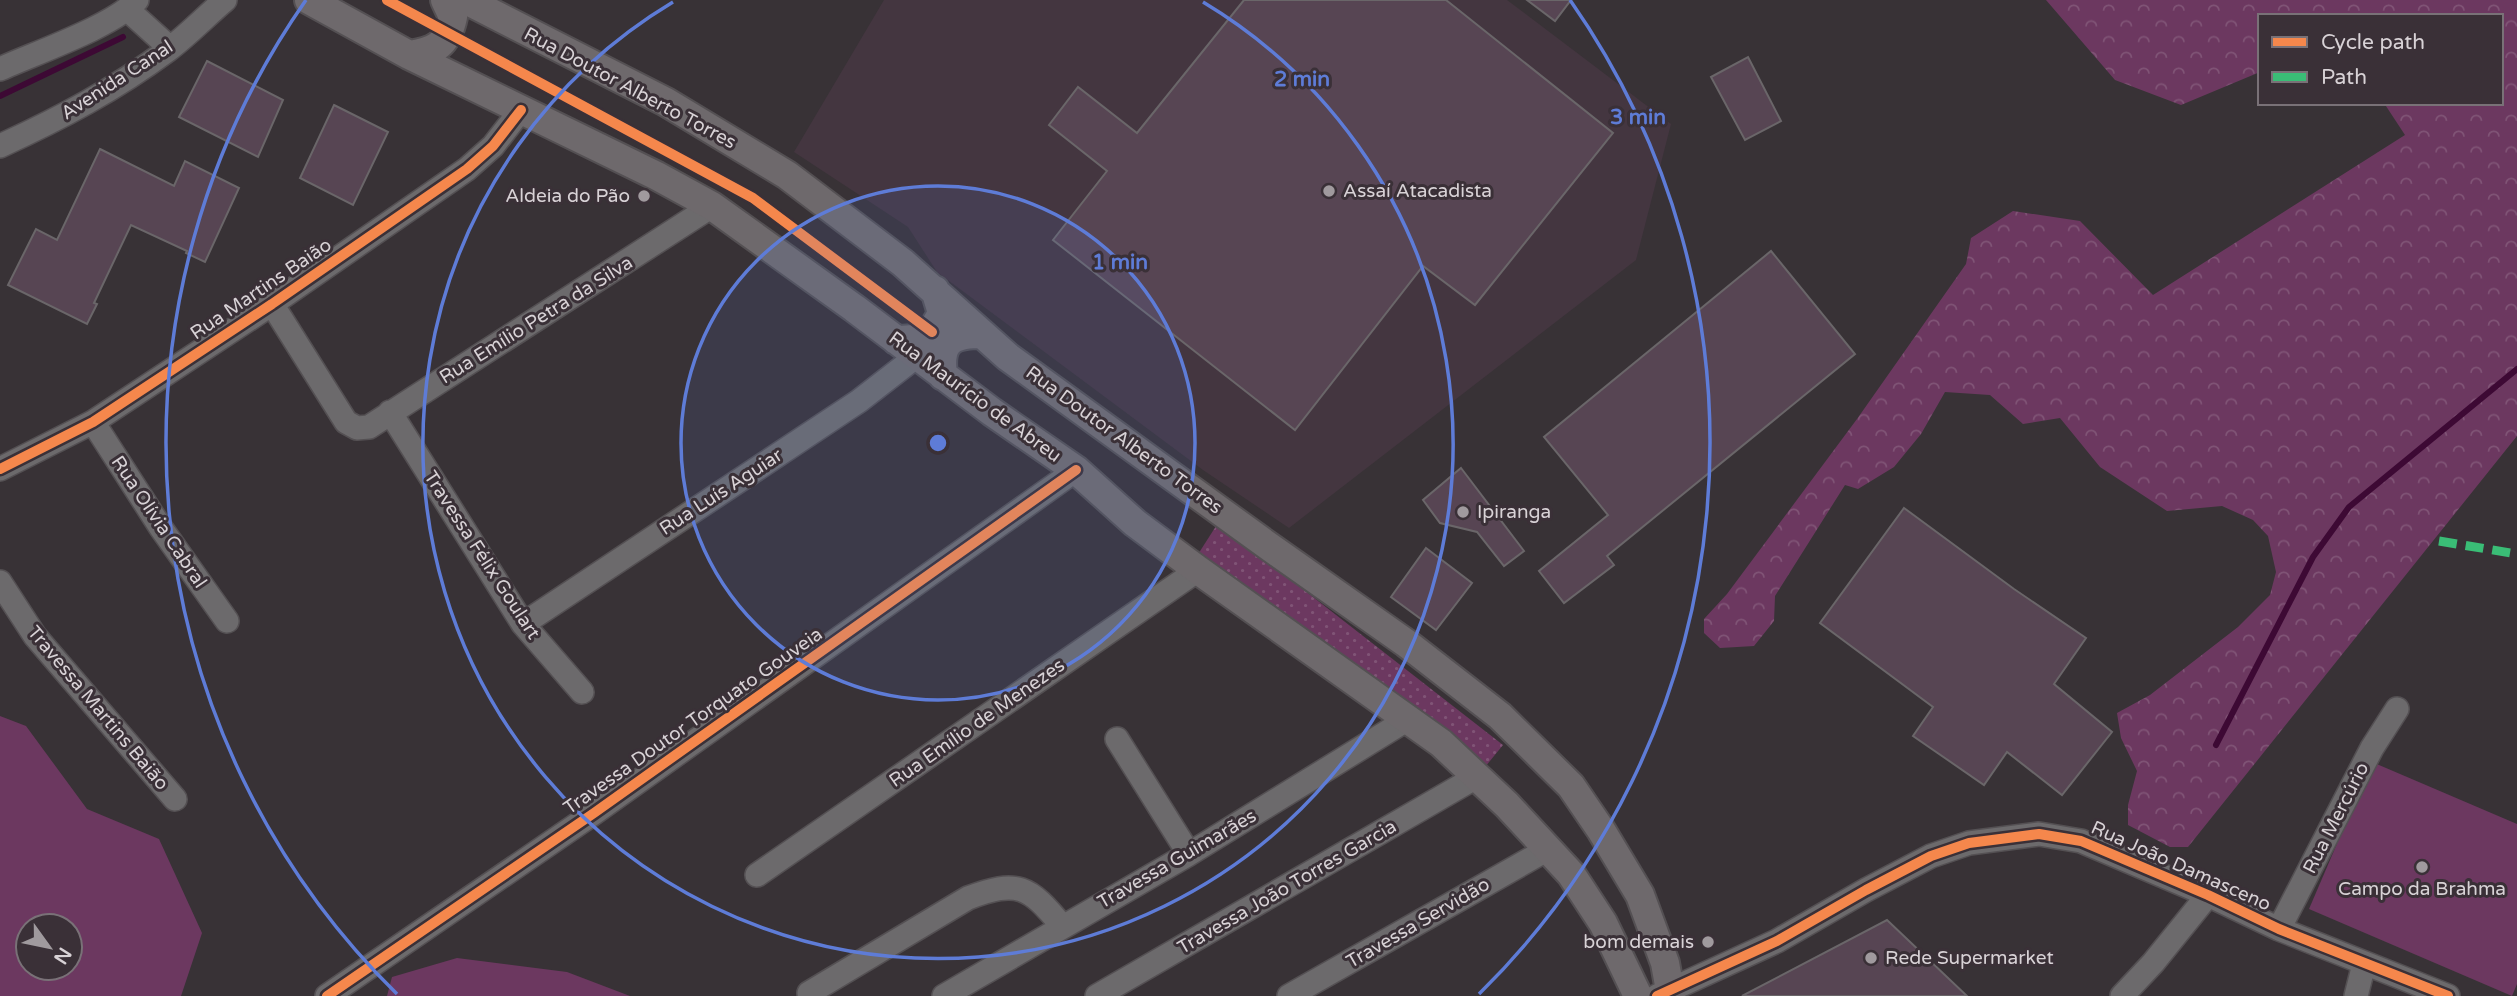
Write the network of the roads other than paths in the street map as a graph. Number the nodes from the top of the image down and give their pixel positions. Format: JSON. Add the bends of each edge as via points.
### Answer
{"nodes":[{"id":1,"x":225,"y":0,"type":"edge"},
{"id":2,"x":309,"y":0,"type":"edge"},
{"id":3,"x":445,"y":0,"type":"edge"},
{"id":4,"x":466,"y":0,"type":"edge"},
{"id":5,"x":133,"y":5,"type":"edge"},
{"id":6,"x":170,"y":48,"type":"junction"},
{"id":7,"x":409,"y":55,"type":"junction"},
{"id":8,"x":0,"y":68,"type":"edge"},
{"id":9,"x":521,"y":110,"type":"junction"},
{"id":10,"x":0,"y":146,"type":"edge"},
{"id":11,"x":712,"y":206,"type":"junction"},
{"id":12,"x":935,"y":290,"type":"junction"},
{"id":13,"x":272,"y":304,"type":"junction"},
{"id":14,"x":982,"y":334,"type":"junction"},
{"id":15,"x":906,"y":348,"type":"junction"},
{"id":16,"x":943,"y":376,"type":"junction"},
{"id":17,"x":390,"y":412,"type":"junction"},
{"id":18,"x":93,"y":422,"type":"junction"},
{"id":19,"x":0,"y":469,"type":"edge"},
{"id":20,"x":1076,"y":470,"type":"junction"},
{"id":21,"x":1198,"y":570,"type":"junction"},
{"id":22,"x":0,"y":582,"type":"edge"},
{"id":23,"x":227,"y":621,"type":"dead end"},
{"id":24,"x":523,"y":624,"type":"junction"},
{"id":25,"x":582,"y":692,"type":"dead end"},
{"id":26,"x":2397,"y":709,"type":"dead end"},
{"id":27,"x":1408,"y":719,"type":"junction"},
{"id":28,"x":1117,"y":739,"type":"dead end"},
{"id":29,"x":1478,"y":776,"type":"junction"},
{"id":30,"x":175,"y":799,"type":"dead end"},
{"id":31,"x":1548,"y":849,"type":"junction"},
{"id":32,"x":1189,"y":854,"type":"junction"},
{"id":33,"x":757,"y":875,"type":"dead end"},
{"id":34,"x":2208,"y":895,"type":"junction"},
{"id":35,"x":1062,"y":926,"type":"junction"},
{"id":36,"x":2279,"y":929,"type":"junction"},
{"id":37,"x":2364,"y":964,"type":"junction"},
{"id":38,"x":809,"y":993,"type":"dead end"},
{"id":39,"x":1666,"y":994,"type":"edge"},
{"id":40,"x":327,"y":996,"type":"edge"},
{"id":41,"x":944,"y":996,"type":"edge"},
{"id":42,"x":1097,"y":996,"type":"edge"},
{"id":43,"x":1289,"y":996,"type":"edge"},
{"id":44,"x":1638,"y":996,"type":"edge"},
{"id":45,"x":2122,"y":996,"type":"edge"},
{"id":46,"x":2356,"y":996,"type":"edge"},
{"id":47,"x":2448,"y":996,"type":"edge"}],
"edges":[{"from":1,"to":6,"type":"street","name":"Avenida Canal"},
{"from":2,"to":7,"type":"main road","name":"Rua Maurício de Abreu"},
{"from":3,"to":7,"type":"main road","via":[[453,17],[446,37],[429,52]]},
{"from":4,"to":12,"type":"main road","name":"Rua Doutor Alberto Torres","via":[[666,102],[787,175]]},
{"from":5,"to":6,"type":"street"},
{"from":5,"to":8,"type":"street","via":[[106,22]]},
{"from":6,"to":10,"type":"street","name":"Avenida Canal","via":[[92,101]]},
{"from":7,"to":9,"type":"main road","name":"Rua Maurício de Abreu"},
{"from":9,"to":11,"type":"main road","name":"Rua Maurício de Abreu"},
{"from":9,"to":13,"type":"street","name":"Rua Martins Baião","via":[[493,146],[467,169]]},
{"from":11,"to":15,"type":"main road","name":"Rua Maurício de Abreu"},
{"from":11,"to":17,"type":"street","name":"Rua Emílio Petra da Silva"},
{"from":12,"to":14,"type":"main road","name":"Rua Doutor Alberto Torres"},
{"from":12,"to":15,"type":"main road","via":[[942,313],[932,332]]},
{"from":13,"to":17,"type":"street","name":"Rua Emílio Petra da Silva","via":[[346,422],[356,428],[369,427]]},
{"from":13,"to":18,"type":"street","name":"Rua Martins Baião"},
{"from":14,"to":16,"type":"main road","via":[[965,334],[947,343],[941,357]]},
{"from":14,"to":39,"type":"main road","name":"Rua Doutor Alberto Torres","via":[[1406,643],[1523,738],[1572,786],[1640,895],[1665,963]]},
{"from":15,"to":16,"type":"main road","name":"Rua Maurício de Abreu"},
{"from":15,"to":24,"type":"street","name":"Rua Luís Aguiar","via":[[859,401]]},
{"from":16,"to":20,"type":"main road","name":"Rua Maurício de Abreu"},
{"from":17,"to":24,"type":"street","name":"Travessa Félix Goulart"},
{"from":18,"to":19,"type":"street","name":"Rua Martins Baião"},
{"from":18,"to":23,"type":"street","name":"Rua Olívia Cabral"},
{"from":20,"to":21,"type":"main road","name":"Rua Maurício de Abreu","via":[[1135,523]]},
{"from":20,"to":40,"type":"street","name":"Travessa Doutor Torquato Gouveia","via":[[594,813]]},
{"from":21,"to":27,"type":"main road","name":"Rua Maurício de Abreu"},
{"from":21,"to":33,"type":"street","name":"Rua Emílio de Menezes"},
{"from":22,"to":30,"type":"street","name":"Travessa Martins Baião","via":[[35,636]]},
{"from":24,"to":25,"type":"street","name":"Travessa Félix Goulart"},
{"from":26,"to":36,"type":"street","name":"Rua Mercúrio","via":[[2372,748]]},
{"from":27,"to":29,"type":"main road","name":"Rua Maurício de Abreu"},
{"from":27,"to":32,"type":"street","name":"Travessa Guimarães"},
{"from":28,"to":32,"type":"street"},
{"from":29,"to":31,"type":"main road","name":"Rua Maurício de Abreu"},
{"from":29,"to":42,"type":"street","name":"Travessa João Torres Garcia"},
{"from":31,"to":43,"type":"street","name":"Travessa Servidão"},
{"from":31,"to":44,"type":"main road","name":"Rua Maurício de Abreu","via":[[1571,874],[1603,923]]},
{"from":32,"to":35,"type":"street","name":"Travessa Guimarães"},
{"from":34,"to":36,"type":"street","name":"Rua João Damasceno"},
{"from":34,"to":39,"type":"street","name":"Rua João Damasceno","via":[[2061,836],[1969,842],[1931,856],[1777,941]]},
{"from":34,"to":45,"type":"street"},
{"from":35,"to":38,"type":"street","via":[[1030,893],[995,887],[968,898]]},
{"from":35,"to":41,"type":"street","name":"Travessa Guimarães"},
{"from":36,"to":37,"type":"street","name":"Rua João Damasceno"},
{"from":37,"to":46,"type":"street"},
{"from":37,"to":47,"type":"street","name":"Rua João Damasceno"}]}
